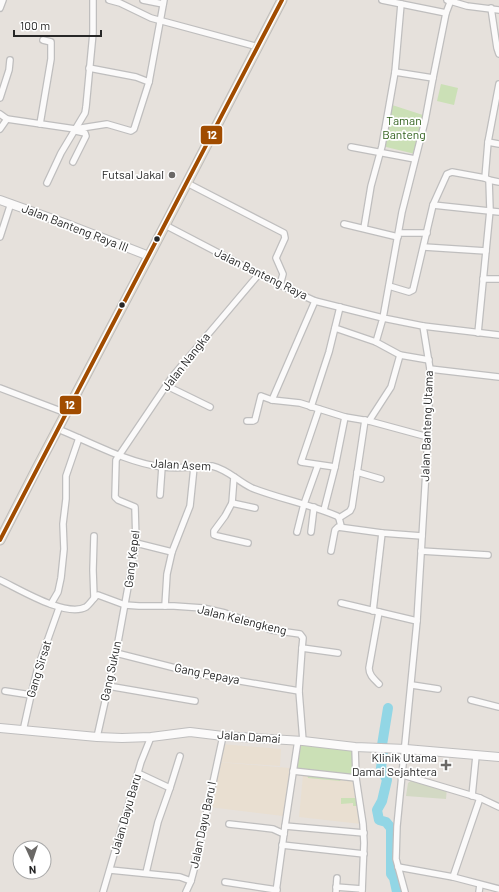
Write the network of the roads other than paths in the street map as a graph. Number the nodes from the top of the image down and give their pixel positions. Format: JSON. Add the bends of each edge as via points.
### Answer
{"nodes":[{"id":1,"x":3,"y":0,"type":"edge"},
{"id":2,"x":93,"y":0,"type":"edge"},
{"id":3,"x":109,"y":0,"type":"edge"},
{"id":4,"x":143,"y":0,"type":"edge"},
{"id":5,"x":282,"y":0,"type":"edge"},
{"id":6,"x":382,"y":0,"type":"edge"},
{"id":7,"x":449,"y":0,"type":"edge"},
{"id":8,"x":164,"y":2,"type":"edge"},
{"id":9,"x":401,"y":4,"type":"junction"},
{"id":10,"x":0,"y":8,"type":"edge"},
{"id":11,"x":491,"y":8,"type":"junction"},
{"id":12,"x":499,"y":10,"type":"edge"},
{"id":13,"x":446,"y":13,"type":"junction"},
{"id":14,"x":160,"y":21,"type":"junction"},
{"id":15,"x":43,"y":40,"type":"dead end"},
{"id":16,"x":258,"y":46,"type":"junction"},
{"id":17,"x":499,"y":54,"type":"edge"},
{"id":18,"x":10,"y":60,"type":"dead end"},
{"id":19,"x":89,"y":68,"type":"junction"},
{"id":20,"x":394,"y":72,"type":"junction"},
{"id":21,"x":433,"y":78,"type":"junction"},
{"id":22,"x":149,"y":82,"type":"junction"},
{"id":23,"x":499,"y":84,"type":"edge"},
{"id":24,"x":0,"y":98,"type":"edge"},
{"id":25,"x":0,"y":114,"type":"edge"},
{"id":26,"x":7,"y":119,"type":"junction"},
{"id":27,"x":40,"y":124,"type":"junction"},
{"id":28,"x":0,"y":129,"type":"edge"},
{"id":29,"x":74,"y":130,"type":"junction"},
{"id":30,"x":488,"y":142,"type":"junction"},
{"id":31,"x":499,"y":144,"type":"edge"},
{"id":32,"x":351,"y":147,"type":"dead end"},
{"id":33,"x":380,"y":152,"type":"junction"},
{"id":34,"x":415,"y":159,"type":"junction"},
{"id":35,"x":73,"y":162,"type":"dead end"},
{"id":36,"x":487,"y":179,"type":"junction"},
{"id":37,"x":499,"y":182,"type":"edge"},
{"id":38,"x":47,"y":183,"type":"dead end"},
{"id":39,"x":187,"y":183,"type":"junction"},
{"id":40,"x":0,"y":200,"type":"edge"},
{"id":41,"x":11,"y":203,"type":"junction"},
{"id":42,"x":433,"y":205,"type":"junction"},
{"id":43,"x":490,"y":210,"type":"junction"},
{"id":44,"x":499,"y":212,"type":"edge"},
{"id":45,"x":344,"y":224,"type":"dead end"},
{"id":46,"x":165,"y":225,"type":"junction"},
{"id":47,"x":364,"y":228,"type":"junction"},
{"id":48,"x":427,"y":233,"type":"junction"},
{"id":49,"x":398,"y":235,"type":"junction"},
{"id":50,"x":0,"y":237,"type":"edge"},
{"id":51,"x":424,"y":247,"type":"junction"},
{"id":52,"x":486,"y":251,"type":"junction"},
{"id":53,"x":149,"y":256,"type":"junction"},
{"id":54,"x":259,"y":274,"type":"junction"},
{"id":55,"x":483,"y":279,"type":"junction"},
{"id":56,"x":499,"y":279,"type":"edge"},
{"id":57,"x":280,"y":285,"type":"junction"},
{"id":58,"x":389,"y":286,"type":"junction"},
{"id":59,"x":315,"y":301,"type":"junction"},
{"id":60,"x":340,"y":307,"type":"junction"},
{"id":61,"x":383,"y":318,"type":"junction"},
{"id":62,"x":424,"y":326,"type":"junction"},
{"id":63,"x":335,"y":328,"type":"junction"},
{"id":64,"x":478,"y":333,"type":"junction"},
{"id":65,"x":499,"y":335,"type":"edge"},
{"id":66,"x":376,"y":342,"type":"junction"},
{"id":67,"x":400,"y":355,"type":"junction"},
{"id":68,"x":429,"y":360,"type":"junction"},
{"id":69,"x":430,"y":369,"type":"junction"},
{"id":70,"x":499,"y":377,"type":"edge"},
{"id":71,"x":167,"y":386,"type":"junction"},
{"id":72,"x":0,"y":388,"type":"edge"},
{"id":73,"x":272,"y":400,"type":"junction"},
{"id":74,"x":210,"y":407,"type":"dead end"},
{"id":75,"x":311,"y":407,"type":"junction"},
{"id":76,"x":319,"y":409,"type":"junction"},
{"id":77,"x":66,"y":413,"type":"junction"},
{"id":78,"x":345,"y":417,"type":"junction"},
{"id":79,"x":367,"y":420,"type":"junction"},
{"id":80,"x":247,"y":421,"type":"dead end"},
{"id":81,"x":58,"y":429,"type":"junction"},
{"id":82,"x":428,"y":437,"type":"junction"},
{"id":83,"x":79,"y":438,"type":"junction"},
{"id":84,"x":119,"y":455,"type":"junction"},
{"id":85,"x":318,"y":464,"type":"junction"},
{"id":86,"x":162,"y":467,"type":"junction"},
{"id":87,"x":194,"y":467,"type":"junction"},
{"id":88,"x":335,"y":467,"type":"junction"},
{"id":89,"x":357,"y":472,"type":"junction"},
{"id":90,"x":232,"y":476,"type":"junction"},
{"id":91,"x":381,"y":479,"type":"dead end"},
{"id":92,"x":160,"y":495,"type":"dead end"},
{"id":93,"x":232,"y":504,"type":"junction"},
{"id":94,"x":304,"y":504,"type":"junction"},
{"id":95,"x":314,"y":507,"type":"junction"},
{"id":96,"x":255,"y":508,"type":"dead end"},
{"id":97,"x":324,"y":510,"type":"junction"},
{"id":98,"x":339,"y":518,"type":"junction"},
{"id":99,"x":341,"y":526,"type":"junction"},
{"id":100,"x":298,"y":532,"type":"dead end"},
{"id":101,"x":312,"y":532,"type":"dead end"},
{"id":102,"x":382,"y":533,"type":"junction"},
{"id":103,"x":94,"y":536,"type":"dead end"},
{"id":104,"x":422,"y":536,"type":"junction"},
{"id":105,"x":0,"y":540,"type":"edge"},
{"id":106,"x":136,"y":543,"type":"junction"},
{"id":107,"x":248,"y":543,"type":"dead end"},
{"id":108,"x":331,"y":550,"type":"dead end"},
{"id":109,"x":421,"y":551,"type":"junction"},
{"id":110,"x":172,"y":552,"type":"junction"},
{"id":111,"x":488,"y":555,"type":"dead end"},
{"id":112,"x":0,"y":580,"type":"edge"},
{"id":113,"x":94,"y":598,"type":"junction"},
{"id":114,"x":341,"y":603,"type":"dead end"},
{"id":115,"x":51,"y":604,"type":"junction"},
{"id":116,"x":125,"y":605,"type":"junction"},
{"id":117,"x":164,"y":606,"type":"junction"},
{"id":118,"x":59,"y":608,"type":"junction"},
{"id":119,"x":376,"y":611,"type":"junction"},
{"id":120,"x":417,"y":621,"type":"junction"},
{"id":121,"x":302,"y":648,"type":"junction"},
{"id":122,"x":116,"y":653,"type":"junction"},
{"id":123,"x":338,"y":653,"type":"dead end"},
{"id":124,"x":379,"y":684,"type":"dead end"},
{"id":125,"x":412,"y":685,"type":"junction"},
{"id":126,"x":108,"y":686,"type":"junction"},
{"id":127,"x":438,"y":689,"type":"dead end"},
{"id":128,"x":5,"y":691,"type":"dead end"},
{"id":129,"x":299,"y":691,"type":"junction"},
{"id":130,"x":31,"y":694,"type":"junction"},
{"id":131,"x":471,"y":700,"type":"dead end"},
{"id":132,"x":195,"y":701,"type":"dead end"},
{"id":133,"x":499,"y":707,"type":"edge"},
{"id":134,"x":0,"y":728,"type":"edge"},
{"id":135,"x":23,"y":730,"type":"junction"},
{"id":136,"x":223,"y":736,"type":"junction"},
{"id":137,"x":97,"y":737,"type":"junction"},
{"id":138,"x":151,"y":737,"type":"junction"},
{"id":139,"x":300,"y":740,"type":"junction"},
{"id":140,"x":355,"y":747,"type":"junction"},
{"id":141,"x":406,"y":749,"type":"junction"},
{"id":142,"x":180,"y":756,"type":"dead end"},
{"id":143,"x":476,"y":756,"type":"junction"},
{"id":144,"x":499,"y":757,"type":"edge"},
{"id":145,"x":293,"y":772,"type":"junction"},
{"id":146,"x":138,"y":773,"type":"junction"},
{"id":147,"x":403,"y":775,"type":"junction"},
{"id":148,"x":356,"y":778,"type":"junction"},
{"id":149,"x":170,"y":788,"type":"junction"},
{"id":150,"x":472,"y":796,"type":"junction"},
{"id":151,"x":480,"y":798,"type":"junction"},
{"id":152,"x":499,"y":807,"type":"edge"},
{"id":153,"x":229,"y":824,"type":"dead end"},
{"id":154,"x":285,"y":826,"type":"junction"},
{"id":155,"x":364,"y":832,"type":"junction"},
{"id":156,"x":284,"y":834,"type":"junction"},
{"id":157,"x":282,"y":845,"type":"junction"},
{"id":158,"x":362,"y":854,"type":"junction"},
{"id":159,"x":398,"y":867,"type":"junction"},
{"id":160,"x":110,"y":870,"type":"junction"},
{"id":161,"x":146,"y":873,"type":"junction"},
{"id":162,"x":453,"y":877,"type":"junction"},
{"id":163,"x":337,"y":878,"type":"dead end"},
{"id":164,"x":190,"y":881,"type":"junction"},
{"id":165,"x":225,"y":882,"type":"dead end"},
{"id":166,"x":480,"y":885,"type":"junction"},
{"id":167,"x":336,"y":889,"type":"edge"},
{"id":168,"x":499,"y":889,"type":"edge"},
{"id":169,"x":361,"y":890,"type":"edge"},
{"id":170,"x":276,"y":891,"type":"edge"},
{"id":171,"x":104,"y":892,"type":"edge"},
{"id":172,"x":186,"y":892,"type":"edge"},
{"id":173,"x":405,"y":892,"type":"edge"},
{"id":174,"x":479,"y":892,"type":"edge"}],
"edges":[{"from":1,"to":10,"type":"street"},
{"from":2,"to":19,"type":"street"},
{"from":3,"to":14,"type":"street"},
{"from":4,"to":8,"type":"street"},
{"from":5,"to":16,"type":"main road"},
{"from":6,"to":9,"type":"street"},
{"from":7,"to":11,"type":"street","via":[[467,6]]},
{"from":7,"to":13,"type":"street"},
{"from":8,"to":14,"type":"street"},
{"from":9,"to":13,"type":"street"},
{"from":9,"to":20,"type":"street"},
{"from":11,"to":12,"type":"street"},
{"from":11,"to":17,"type":"street"},
{"from":13,"to":21,"type":"street"},
{"from":14,"to":16,"type":"street"},
{"from":14,"to":22,"type":"street"},
{"from":15,"to":27,"type":"street","via":[[51,42],[51,59]]},
{"from":16,"to":39,"type":"main road"},
{"from":18,"to":24,"type":"street"},
{"from":19,"to":22,"type":"street"},
{"from":19,"to":29,"type":"street","via":[[85,113]]},
{"from":20,"to":21,"type":"street"},
{"from":20,"to":33,"type":"street"},
{"from":21,"to":34,"type":"street"},
{"from":22,"to":29,"type":"street","via":[[134,129],[131,131],[103,124]]},
{"from":23,"to":30,"type":"street"},
{"from":25,"to":26,"type":"street"},
{"from":26,"to":27,"type":"street"},
{"from":26,"to":28,"type":"street"},
{"from":27,"to":29,"type":"street"},
{"from":29,"to":35,"type":"street","via":[[83,132],[86,136]]},
{"from":29,"to":38,"type":"street"},
{"from":30,"to":31,"type":"street"},
{"from":30,"to":36,"type":"street"},
{"from":32,"to":33,"type":"street"},
{"from":33,"to":34,"type":"street"},
{"from":33,"to":47,"type":"street"},
{"from":34,"to":49,"type":"street"},
{"from":36,"to":37,"type":"street"},
{"from":36,"to":42,"type":"street","via":[[450,173],[445,177]]},
{"from":36,"to":43,"type":"street"},
{"from":39,"to":46,"type":"main road"},
{"from":39,"to":57,"type":"street","via":[[284,233],[285,238],[276,258],[282,274]]},
{"from":40,"to":41,"type":"main road","name":"Jalan Banteng Raya III"},
{"from":41,"to":50,"type":"street"},
{"from":41,"to":53,"type":"main road","name":"Jalan Banteng Raya III"},
{"from":42,"to":43,"type":"street"},
{"from":42,"to":48,"type":"street"},
{"from":43,"to":44,"type":"street"},
{"from":43,"to":52,"type":"street"},
{"from":45,"to":47,"type":"street"},
{"from":46,"to":53,"type":"main road"},
{"from":46,"to":54,"type":"street","name":"Jalan Banteng Raya"},
{"from":47,"to":49,"type":"street"},
{"from":48,"to":49,"type":"street"},
{"from":48,"to":51,"type":"street"},
{"from":49,"to":58,"type":"street"},
{"from":51,"to":52,"type":"street"},
{"from":51,"to":58,"type":"street","via":[[413,290],[409,292]]},
{"from":52,"to":55,"type":"street"},
{"from":53,"to":77,"type":"main road"},
{"from":54,"to":57,"type":"street","name":"Jalan Banteng Raya"},
{"from":54,"to":71,"type":"street","name":"Jalan Nangka","via":[[188,357]]},
{"from":55,"to":56,"type":"street"},
{"from":55,"to":64,"type":"street"},
{"from":57,"to":59,"type":"street","name":"Jalan Banteng Raya"},
{"from":58,"to":61,"type":"street"},
{"from":59,"to":60,"type":"street","name":"Jalan Banteng Raya"},
{"from":59,"to":73,"type":"street"},
{"from":60,"to":61,"type":"street","name":"Jalan Banteng Raya"},
{"from":60,"to":63,"type":"street"},
{"from":61,"to":62,"type":"street"},
{"from":61,"to":66,"type":"street"},
{"from":62,"to":64,"type":"street"},
{"from":62,"to":68,"type":"street","name":"Jalan Banteng Utama"},
{"from":63,"to":66,"type":"street"},
{"from":63,"to":75,"type":"street"},
{"from":64,"to":65,"type":"street"},
{"from":66,"to":67,"type":"street"},
{"from":67,"to":68,"type":"street"},
{"from":67,"to":79,"type":"street","via":[[391,387]]},
{"from":68,"to":69,"type":"street","name":"Jalan Banteng Utama"},
{"from":69,"to":70,"type":"street"},
{"from":69,"to":82,"type":"street","name":"Jalan Banteng Utama"},
{"from":71,"to":74,"type":"street"},
{"from":71,"to":84,"type":"street","name":"Jalan Nangka"},
{"from":72,"to":77,"type":"street"},
{"from":73,"to":75,"type":"street"},
{"from":73,"to":80,"type":"street","via":[[261,396],[255,420]]},
{"from":75,"to":76,"type":"street"},
{"from":76,"to":78,"type":"street"},
{"from":76,"to":85,"type":"street","via":[[301,462]]},
{"from":77,"to":81,"type":"main road"},
{"from":78,"to":79,"type":"street"},
{"from":78,"to":88,"type":"street"},
{"from":79,"to":82,"type":"street"},
{"from":79,"to":89,"type":"street"},
{"from":81,"to":83,"type":"street","name":"Jalan Asem"},
{"from":81,"to":105,"type":"main road"},
{"from":82,"to":104,"type":"street","name":"Jalan Banteng Utama"},
{"from":83,"to":84,"type":"street","name":"Jalan Asem"},
{"from":83,"to":115,"type":"street","via":[[66,476],[62,578]]},
{"from":84,"to":86,"type":"street","name":"Jalan Asem","via":[[128,460]]},
{"from":84,"to":106,"type":"street","name":"Gang Kepel","via":[[116,460],[114,497],[135,507]]},
{"from":85,"to":88,"type":"street"},
{"from":85,"to":94,"type":"street"},
{"from":86,"to":87,"type":"street","name":"Jalan Asem"},
{"from":86,"to":92,"type":"street"},
{"from":87,"to":90,"type":"street","name":"Jalan Asem","via":[[212,466],[225,470]]},
{"from":87,"to":110,"type":"street","via":[[190,506]]},
{"from":88,"to":97,"type":"street"},
{"from":89,"to":91,"type":"street"},
{"from":89,"to":98,"type":"street","via":[[350,511]]},
{"from":90,"to":93,"type":"street"},
{"from":90,"to":94,"type":"street","name":"Jalan Asem","via":[[251,488]]},
{"from":93,"to":96,"type":"street"},
{"from":93,"to":107,"type":"street","via":[[214,531],[214,535]]},
{"from":94,"to":95,"type":"street","name":"Jalan Asem"},
{"from":94,"to":100,"type":"street"},
{"from":95,"to":97,"type":"street","name":"Jalan Asem"},
{"from":95,"to":101,"type":"street"},
{"from":97,"to":98,"type":"street","name":"Jalan Asem"},
{"from":98,"to":99,"type":"street"},
{"from":99,"to":102,"type":"street"},
{"from":99,"to":108,"type":"street","via":[[336,528]]},
{"from":102,"to":104,"type":"street"},
{"from":102,"to":119,"type":"street"},
{"from":103,"to":113,"type":"street"},
{"from":104,"to":109,"type":"street","name":"Jalan Banteng Utama"},
{"from":106,"to":110,"type":"street"},
{"from":106,"to":116,"type":"street","name":"Gang Kepel"},
{"from":109,"to":111,"type":"street"},
{"from":109,"to":120,"type":"street","name":"Jalan Banteng Utama"},
{"from":110,"to":117,"type":"street"},
{"from":112,"to":115,"type":"street"},
{"from":113,"to":116,"type":"street","name":"Jalan Kelengkeng","via":[[98,595]]},
{"from":113,"to":118,"type":"street","via":[[86,607],[80,609]]},
{"from":114,"to":119,"type":"street"},
{"from":115,"to":118,"type":"street"},
{"from":116,"to":117,"type":"street","name":"Jalan Kelengkeng"},
{"from":116,"to":122,"type":"street","name":"Gang Sukun"},
{"from":117,"to":121,"type":"street","name":"Jalan Kelengkeng","via":[[203,608],[272,630],[298,633],[303,638]]},
{"from":118,"to":130,"type":"street","name":"Gang Sirsat"},
{"from":119,"to":120,"type":"street"},
{"from":119,"to":124,"type":"street","via":[[369,671]]},
{"from":120,"to":125,"type":"street","name":"Jalan Banteng Utama"},
{"from":121,"to":123,"type":"street"},
{"from":121,"to":129,"type":"street","name":"Jalan Kelengkeng"},
{"from":122,"to":126,"type":"street","name":"Gang Sukun"},
{"from":122,"to":129,"type":"street","name":"Gang Pepaya","via":[[199,674]]},
{"from":125,"to":127,"type":"street"},
{"from":125,"to":141,"type":"street","name":"Jalan Banteng Utama"},
{"from":126,"to":132,"type":"street"},
{"from":126,"to":137,"type":"street","name":"Gang Sukun"},
{"from":128,"to":130,"type":"street"},
{"from":129,"to":139,"type":"street","name":"Jalan Kelengkeng"},
{"from":130,"to":135,"type":"street","name":"Gang Sirsat"},
{"from":131,"to":133,"type":"street"},
{"from":134,"to":135,"type":"main road","name":"Jalan Damai"},
{"from":135,"to":137,"type":"main road","name":"Jalan Damai"},
{"from":136,"to":138,"type":"main road","name":"Jalan Damai","via":[[190,732]]},
{"from":136,"to":139,"type":"main road","name":"Jalan Damai"},
{"from":136,"to":164,"type":"street","name":"Jalan Dayu Baru I"},
{"from":137,"to":138,"type":"main road","name":"Jalan Damai"},
{"from":138,"to":146,"type":"street","name":"Jalan Dayu Baru"},
{"from":139,"to":140,"type":"main road","name":"Jalan Damai"},
{"from":139,"to":145,"type":"street","name":"Jalan Kelengkeng"},
{"from":140,"to":141,"type":"main road","name":"Jalan Damai"},
{"from":140,"to":148,"type":"street"},
{"from":141,"to":143,"type":"main road","name":"Jalan Damai"},
{"from":141,"to":147,"type":"street","name":"Jalan Banteng Utama"},
{"from":142,"to":149,"type":"street"},
{"from":143,"to":144,"type":"main road","name":"Jalan Damai"},
{"from":143,"to":150,"type":"street"},
{"from":145,"to":148,"type":"street"},
{"from":145,"to":154,"type":"street","name":"Jalan Kelengkeng"},
{"from":146,"to":149,"type":"street"},
{"from":146,"to":160,"type":"street","name":"Jalan Dayu Baru"},
{"from":147,"to":150,"type":"street"},
{"from":147,"to":159,"type":"street","name":"Jalan Banteng Utama","via":[[397,826]]},
{"from":148,"to":155,"type":"street"},
{"from":149,"to":161,"type":"street","via":[[158,822]]},
{"from":150,"to":151,"type":"street"},
{"from":151,"to":152,"type":"street"},
{"from":151,"to":162,"type":"street"},
{"from":153,"to":156,"type":"street","via":[[273,829]]},
{"from":154,"to":155,"type":"street"},
{"from":154,"to":156,"type":"street","name":"Jalan Kelengkeng"},
{"from":155,"to":158,"type":"street"},
{"from":156,"to":157,"type":"street","name":"Jalan Kelengkeng"},
{"from":157,"to":158,"type":"street"},
{"from":157,"to":170,"type":"street","name":"Jalan Kelengkeng"},
{"from":158,"to":169,"type":"street"},
{"from":159,"to":162,"type":"street"},
{"from":159,"to":173,"type":"street","name":"Jalan Banteng Utama"},
{"from":160,"to":161,"type":"street","name":"Jalan Dayu Baru I"},
{"from":160,"to":171,"type":"street","name":"Jalan Dayu Baru"},
{"from":161,"to":164,"type":"street","name":"Jalan Dayu Baru I","via":[[180,877]]},
{"from":162,"to":166,"type":"street"},
{"from":163,"to":167,"type":"street"},
{"from":164,"to":172,"type":"street"},
{"from":165,"to":170,"type":"street"},
{"from":166,"to":168,"type":"street"},
{"from":166,"to":174,"type":"street"},
{"from":167,"to":169,"type":"street"}]}
